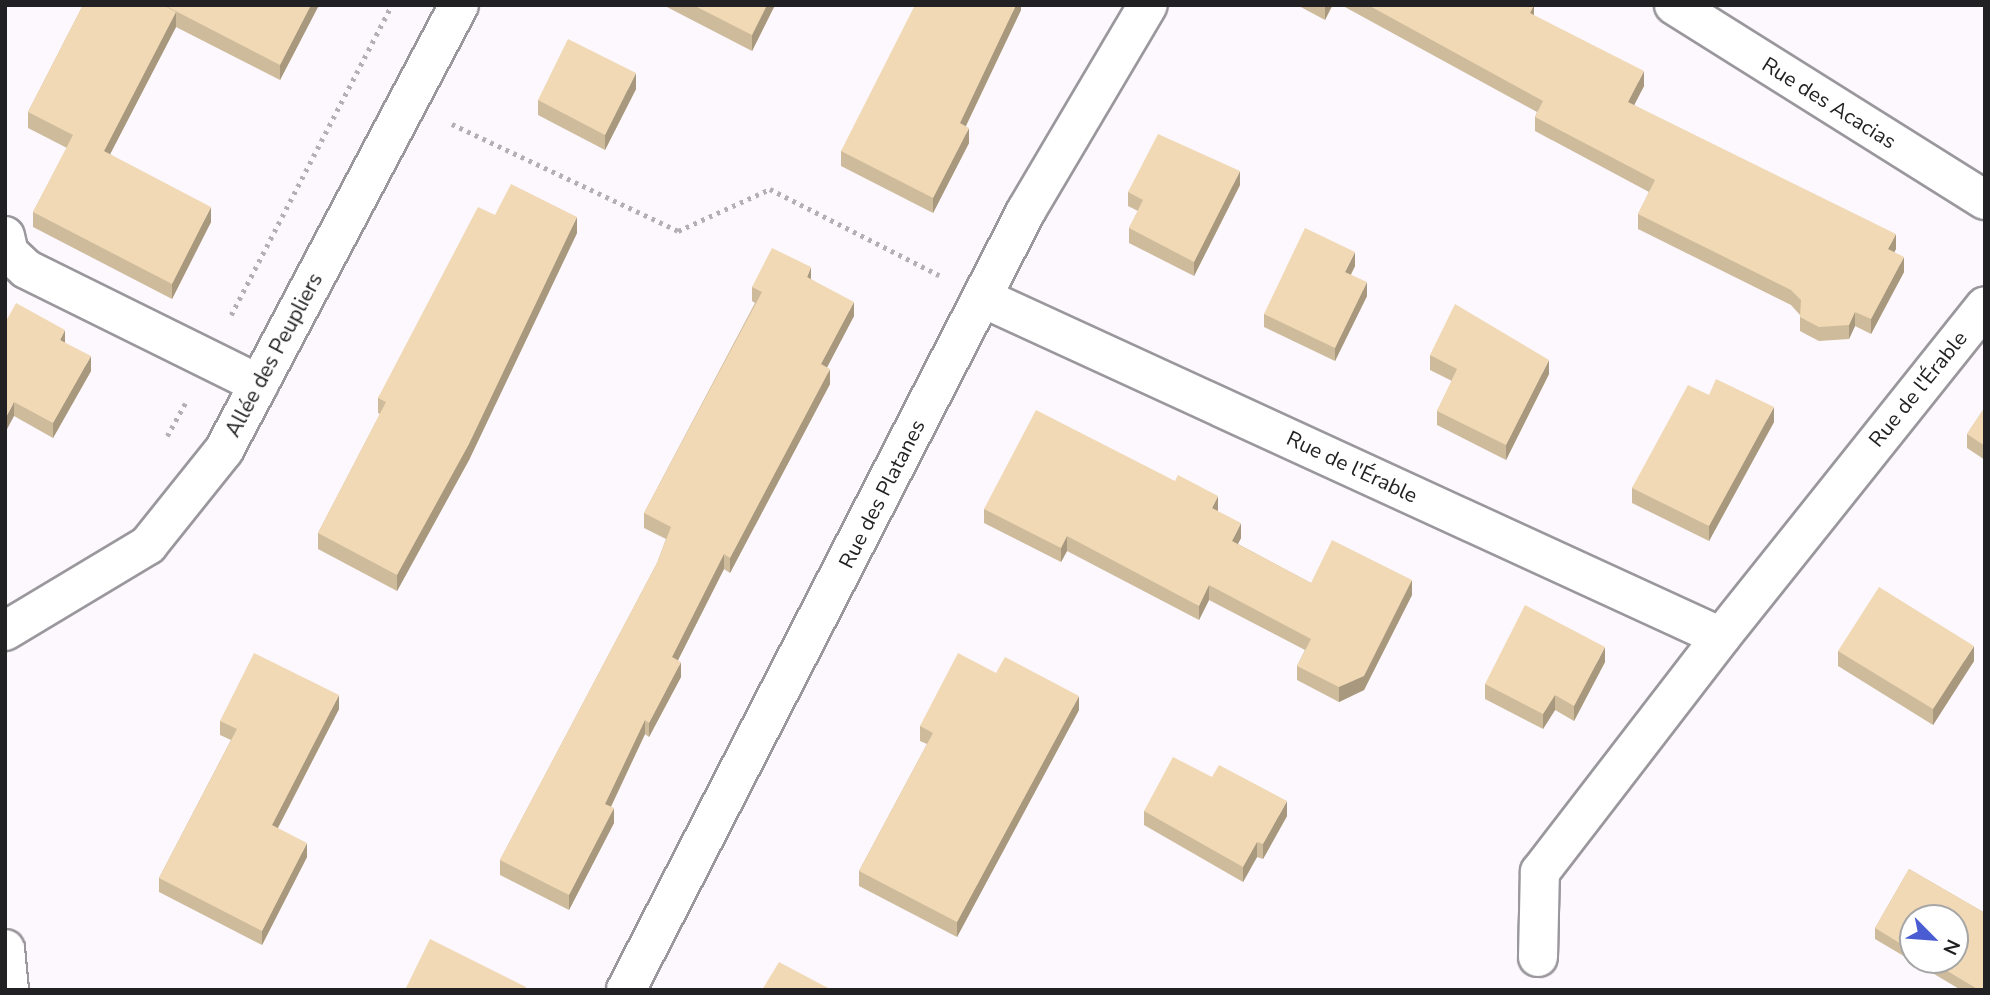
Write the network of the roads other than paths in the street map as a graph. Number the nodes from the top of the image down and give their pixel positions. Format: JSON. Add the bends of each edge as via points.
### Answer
{"nodes":[{"id":1,"x":459,"y":5,"type":"edge"},
{"id":2,"x":1148,"y":5,"type":"edge"},
{"id":3,"x":1674,"y":5,"type":"edge"},
{"id":4,"x":1985,"y":200,"type":"edge"},
{"id":5,"x":5,"y":236,"type":"edge"},
{"id":6,"x":983,"y":298,"type":"junction"},
{"id":7,"x":1985,"y":306,"type":"edge"},
{"id":8,"x":259,"y":384,"type":"junction"},
{"id":9,"x":5,"y":631,"type":"edge"},
{"id":10,"x":1721,"y":637,"type":"junction"},
{"id":11,"x":5,"y":950,"type":"edge"},
{"id":12,"x":1538,"y":957,"type":"dead end"},
{"id":13,"x":9,"y":990,"type":"edge"},
{"id":14,"x":626,"y":990,"type":"edge"}],
"edges":[{"from":1,"to":8,"type":"street","name":"Allée des Peupliers"},
{"from":2,"to":6,"type":"street","name":"Rue des Platanes","via":[[1079,116]]},
{"from":3,"to":4,"type":"street","name":"Rue des Acacias"},
{"from":5,"to":8,"type":"street","via":[[9,253],[26,269]]},
{"from":6,"to":10,"type":"street","name":"Rue de l'Érable"},
{"from":6,"to":14,"type":"street","name":"Rue des Platanes"},
{"from":7,"to":10,"type":"street","name":"Rue de l'Érable"},
{"from":8,"to":9,"type":"street","name":"Allée des Peupliers","via":[[224,450],[148,545]]},
{"from":10,"to":12,"type":"street","name":"Rue de l'Érable","via":[[1540,872]]},
{"from":11,"to":13,"type":"street"}]}
